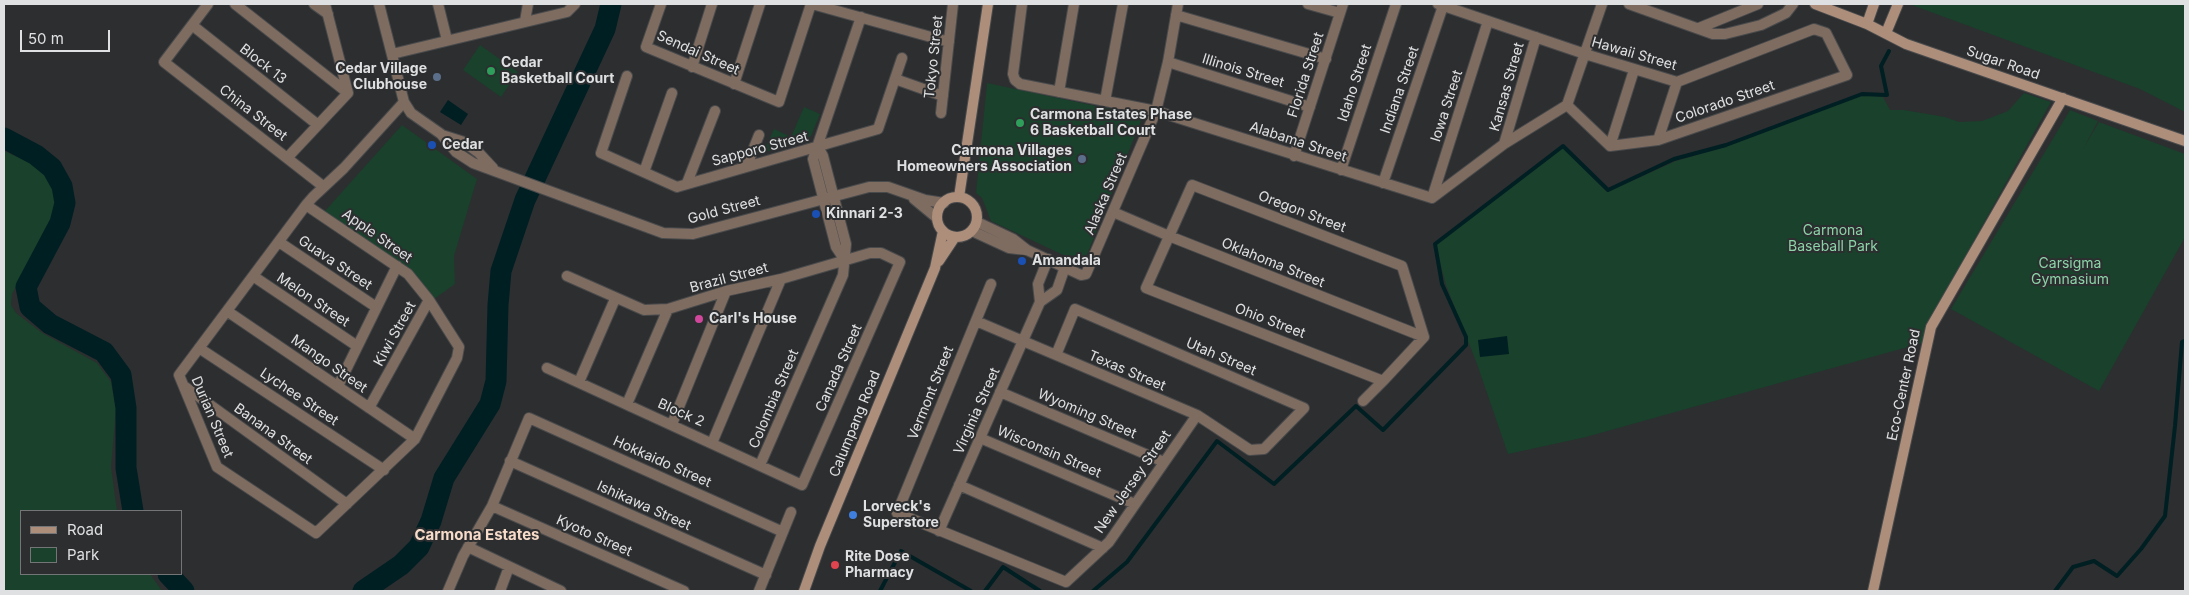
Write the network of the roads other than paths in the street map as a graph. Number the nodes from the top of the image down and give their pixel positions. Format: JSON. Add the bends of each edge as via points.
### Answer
{"nodes":[{"id":1,"x":208,"y":4,"type":"edge"},
{"id":2,"x":235,"y":4,"type":"edge"},
{"id":3,"x":314,"y":4,"type":"edge"},
{"id":4,"x":325,"y":4,"type":"edge"},
{"id":5,"x":379,"y":4,"type":"edge"},
{"id":6,"x":438,"y":4,"type":"edge"},
{"id":7,"x":528,"y":4,"type":"edge"},
{"id":8,"x":575,"y":4,"type":"edge"},
{"id":9,"x":661,"y":4,"type":"edge"},
{"id":10,"x":712,"y":4,"type":"edge"},
{"id":11,"x":760,"y":4,"type":"edge"},
{"id":12,"x":811,"y":4,"type":"edge"},
{"id":13,"x":954,"y":4,"type":"edge"},
{"id":14,"x":988,"y":4,"type":"edge"},
{"id":15,"x":1022,"y":4,"type":"edge"},
{"id":16,"x":1074,"y":4,"type":"edge"},
{"id":17,"x":1123,"y":4,"type":"edge"},
{"id":18,"x":1178,"y":4,"type":"edge"},
{"id":19,"x":1308,"y":4,"type":"edge"},
{"id":20,"x":1396,"y":4,"type":"edge"},
{"id":21,"x":1602,"y":4,"type":"edge"},
{"id":22,"x":1629,"y":4,"type":"edge"},
{"id":23,"x":1758,"y":4,"type":"edge"},
{"id":24,"x":1792,"y":4,"type":"edge"},
{"id":25,"x":1815,"y":4,"type":"edge"},
{"id":26,"x":1874,"y":4,"type":"edge"},
{"id":27,"x":1898,"y":4,"type":"edge"},
{"id":28,"x":1440,"y":5,"type":"edge"},
{"id":29,"x":1342,"y":8,"type":"edge"},
{"id":30,"x":1739,"y":11,"type":"junction"},
{"id":31,"x":328,"y":14,"type":"junction"},
{"id":32,"x":1176,"y":15,"type":"junction"},
{"id":33,"x":861,"y":18,"type":"junction"},
{"id":34,"x":525,"y":20,"type":"junction"},
{"id":35,"x":1488,"y":21,"type":"junction"},
{"id":36,"x":1867,"y":24,"type":"junction"},
{"id":37,"x":192,"y":25,"type":"junction"},
{"id":38,"x":1699,"y":28,"type":"junction"},
{"id":39,"x":1746,"y":28,"type":"junction"},
{"id":40,"x":1886,"y":33,"type":"junction"},
{"id":41,"x":1536,"y":37,"type":"junction"},
{"id":42,"x":447,"y":40,"type":"junction"},
{"id":43,"x":949,"y":42,"type":"junction"},
{"id":44,"x":392,"y":54,"type":"junction"},
{"id":45,"x":1585,"y":54,"type":"junction"},
{"id":46,"x":902,"y":58,"type":"dead end"},
{"id":47,"x":1326,"y":59,"type":"junction"},
{"id":48,"x":1168,"y":62,"type":"junction"},
{"id":49,"x":692,"y":66,"type":"junction"},
{"id":50,"x":1634,"y":70,"type":"junction"},
{"id":51,"x":1847,"y":75,"type":"joint"},
{"id":52,"x":627,"y":76,"type":"dead end"},
{"id":53,"x":895,"y":78,"type":"junction"},
{"id":54,"x":1677,"y":82,"type":"junction"},
{"id":55,"x":734,"y":84,"type":"junction"},
{"id":56,"x":348,"y":92,"type":"junction"},
{"id":57,"x":672,"y":92,"type":"dead end"},
{"id":58,"x":1059,"y":92,"type":"junction"},
{"id":59,"x":943,"y":96,"type":"junction"},
{"id":60,"x":2063,"y":98,"type":"junction"},
{"id":61,"x":1105,"y":101,"type":"junction"},
{"id":62,"x":404,"y":102,"type":"junction"},
{"id":63,"x":1310,"y":106,"type":"junction"},
{"id":64,"x":1567,"y":106,"type":"junction"},
{"id":65,"x":715,"y":111,"type":"dead end"},
{"id":66,"x":1156,"y":112,"type":"junction"},
{"id":67,"x":941,"y":113,"type":"dead end"},
{"id":68,"x":318,"y":125,"type":"junction"},
{"id":69,"x":759,"y":135,"type":"dead end"},
{"id":70,"x":1658,"y":140,"type":"junction"},
{"id":71,"x":2185,"y":141,"type":"edge"},
{"id":72,"x":1504,"y":144,"type":"junction"},
{"id":73,"x":1610,"y":146,"type":"junction"},
{"id":74,"x":818,"y":147,"type":"junction"},
{"id":75,"x":1294,"y":156,"type":"junction"},
{"id":76,"x":287,"y":158,"type":"junction"},
{"id":77,"x":747,"y":166,"type":"junction"},
{"id":78,"x":1341,"y":170,"type":"junction"},
{"id":79,"x":644,"y":172,"type":"junction"},
{"id":80,"x":687,"y":182,"type":"junction"},
{"id":81,"x":1383,"y":183,"type":"junction"},
{"id":82,"x":324,"y":186,"type":"junction"},
{"id":83,"x":908,"y":194,"type":"junction"},
{"id":84,"x":834,"y":195,"type":"junction"},
{"id":85,"x":959,"y":197,"type":"junction"},
{"id":86,"x":823,"y":198,"type":"junction"},
{"id":87,"x":1432,"y":198,"type":"junction"},
{"id":88,"x":944,"y":203,"type":"junction"},
{"id":89,"x":306,"y":205,"type":"junction"},
{"id":90,"x":1113,"y":212,"type":"junction"},
{"id":91,"x":938,"y":218,"type":"junction"},
{"id":92,"x":974,"y":226,"type":"junction"},
{"id":93,"x":943,"y":231,"type":"junction"},
{"id":94,"x":1169,"y":236,"type":"junction"},
{"id":95,"x":955,"y":237,"type":"junction"},
{"id":96,"x":279,"y":242,"type":"junction"},
{"id":97,"x":844,"y":259,"type":"junction"},
{"id":98,"x":1048,"y":259,"type":"junction"},
{"id":99,"x":900,"y":262,"type":"joint"},
{"id":100,"x":397,"y":266,"type":"junction"},
{"id":101,"x":1065,"y":267,"type":"junction"},
{"id":102,"x":935,"y":268,"type":"junction"},
{"id":103,"x":253,"y":276,"type":"junction"},
{"id":104,"x":567,"y":276,"type":"dead end"},
{"id":105,"x":781,"y":279,"type":"junction"},
{"id":106,"x":991,"y":284,"type":"dead end"},
{"id":107,"x":726,"y":291,"type":"junction"},
{"id":108,"x":615,"y":299,"type":"junction"},
{"id":109,"x":429,"y":300,"type":"junction"},
{"id":110,"x":1040,"y":302,"type":"junction"},
{"id":111,"x":376,"y":308,"type":"junction"},
{"id":112,"x":668,"y":309,"type":"junction"},
{"id":113,"x":227,"y":311,"type":"junction"},
{"id":114,"x":976,"y":321,"type":"junction"},
{"id":115,"x":1424,"y":337,"type":"junction"},
{"id":116,"x":1023,"y":342,"type":"junction"},
{"id":117,"x":357,"y":346,"type":"junction"},
{"id":118,"x":459,"y":347,"type":"joint"},
{"id":119,"x":200,"y":348,"type":"junction"},
{"id":120,"x":1056,"y":356,"type":"junction"},
{"id":121,"x":547,"y":368,"type":"dead end"},
{"id":122,"x":1383,"y":381,"type":"junction"},
{"id":123,"x":579,"y":382,"type":"junction"},
{"id":124,"x":184,"y":386,"type":"junction"},
{"id":125,"x":338,"y":386,"type":"junction"},
{"id":126,"x":1000,"y":392,"type":"junction"},
{"id":127,"x":1363,"y":401,"type":"dead end"},
{"id":128,"x":627,"y":404,"type":"junction"},
{"id":129,"x":369,"y":408,"type":"junction"},
{"id":130,"x":1197,"y":415,"type":"junction"},
{"id":131,"x":672,"y":424,"type":"junction"},
{"id":132,"x":980,"y":438,"type":"junction"},
{"id":133,"x":415,"y":439,"type":"junction"},
{"id":134,"x":712,"y":442,"type":"junction"},
{"id":135,"x":1264,"y":449,"type":"joint"},
{"id":136,"x":510,"y":461,"type":"junction"},
{"id":137,"x":1164,"y":462,"type":"junction"},
{"id":138,"x":760,"y":465,"type":"junction"},
{"id":139,"x":384,"y":470,"type":"junction"},
{"id":140,"x":802,"y":485,"type":"joint"},
{"id":141,"x":959,"y":485,"type":"junction"},
{"id":142,"x":347,"y":504,"type":"junction"},
{"id":143,"x":1135,"y":504,"type":"junction"},
{"id":144,"x":492,"y":506,"type":"junction"},
{"id":145,"x":791,"y":512,"type":"dead end"},
{"id":146,"x":939,"y":530,"type":"junction"},
{"id":147,"x":783,"y":532,"type":"junction"},
{"id":148,"x":468,"y":547,"type":"junction"},
{"id":149,"x":1103,"y":548,"type":"junction"},
{"id":150,"x":509,"y":567,"type":"junction"},
{"id":151,"x":766,"y":575,"type":"junction"},
{"id":152,"x":557,"y":590,"type":"edge"},
{"id":153,"x":448,"y":591,"type":"edge"},
{"id":154,"x":500,"y":591,"type":"edge"},
{"id":155,"x":684,"y":591,"type":"edge"},
{"id":156,"x":759,"y":591,"type":"edge"},
{"id":157,"x":804,"y":591,"type":"edge"},
{"id":158,"x":1873,"y":591,"type":"edge"}],
"edges":[{"from":1,"to":37,"type":"street"},
{"from":2,"to":56,"type":"street"},
{"from":3,"to":31,"type":"street"},
{"from":4,"to":31,"type":"street"},
{"from":5,"to":44,"type":"street","name":"Gold Street"},
{"from":6,"to":42,"type":"street"},
{"from":7,"to":34,"type":"street"},
{"from":8,"to":34,"type":"street","via":[[567,12]]},
{"from":9,"to":49,"type":"street","name":"Sendai Street","via":[[646,47]]},
{"from":10,"to":49,"type":"street"},
{"from":11,"to":55,"type":"street"},
{"from":12,"to":33,"type":"street"},
{"from":12,"to":55,"type":"street","name":"Sendai Street","via":[[778,102]]},
{"from":13,"to":43,"type":"street","name":"Tokyo Street"},
{"from":14,"to":85,"type":"main road"},
{"from":15,"to":58,"type":"street","name":"Alabama Street","via":[[1013,74],[1015,80],[1020,84]]},
{"from":16,"to":58,"type":"street"},
{"from":17,"to":61,"type":"street"},
{"from":18,"to":32,"type":"street","name":"Alaska Street"},
{"from":19,"to":29,"type":"street"},
{"from":20,"to":78,"type":"street","name":"Idaho Street"},
{"from":21,"to":45,"type":"street"},
{"from":22,"to":38,"type":"street"},
{"from":23,"to":30,"type":"street"},
{"from":24,"to":39,"type":"street","via":[[1786,13],[1772,21]]},
{"from":25,"to":36,"type":"main road","name":"Sugar Road"},
{"from":26,"to":36,"type":"main road"},
{"from":27,"to":40,"type":"main road"},
{"from":28,"to":35,"type":"street","name":"Hawaii Street"},
{"from":28,"to":81,"type":"street","name":"Indiana Street"},
{"from":29,"to":47,"type":"street","name":"Florida Street"},
{"from":30,"to":38,"type":"street"},
{"from":30,"to":39,"type":"street"},
{"from":31,"to":56,"type":"street"},
{"from":32,"to":47,"type":"street"},
{"from":32,"to":48,"type":"street","name":"Alaska Street"},
{"from":33,"to":43,"type":"street"},
{"from":33,"to":74,"type":"street"},
{"from":34,"to":42,"type":"street"},
{"from":35,"to":41,"type":"street","name":"Hawaii Street"},
{"from":35,"to":87,"type":"street","name":"Iowa Street"},
{"from":36,"to":40,"type":"main road","name":"Sugar Road"},
{"from":37,"to":68,"type":"street","name":"Block 13"},
{"from":37,"to":76,"type":"street","name":"China Street","via":[[164,62]]},
{"from":38,"to":39,"type":"street","via":[[1712,34]]},
{"from":40,"to":60,"type":"main road","name":"Sugar Road","via":[[1906,44]]},
{"from":41,"to":45,"type":"street","name":"Hawaii Street"},
{"from":41,"to":72,"type":"street","name":"Kansas Street"},
{"from":42,"to":44,"type":"street"},
{"from":43,"to":59,"type":"street","name":"Tokyo Street"},
{"from":44,"to":62,"type":"street","name":"Gold Street"},
{"from":45,"to":50,"type":"street","name":"Hawaii Street"},
{"from":45,"to":64,"type":"street"},
{"from":46,"to":53,"type":"street","name":"Sapporo Street"},
{"from":47,"to":63,"type":"street","name":"Florida Street"},
{"from":48,"to":63,"type":"street","name":"Illinois Street"},
{"from":48,"to":66,"type":"street","name":"Alaska Street"},
{"from":49,"to":55,"type":"street","name":"Sendai Street"},
{"from":50,"to":54,"type":"street","name":"Hawaii Street"},
{"from":50,"to":73,"type":"street"},
{"from":51,"to":54,"type":"street","name":"Hawaii Street","via":[[1826,33],[1814,29]]},
{"from":51,"to":70,"type":"street","name":"Colorado Street"},
{"from":52,"to":79,"type":"street","name":"Sapporo Street","via":[[601,153]]},
{"from":53,"to":59,"type":"street"},
{"from":53,"to":74,"type":"street","name":"Sapporo Street","via":[[878,130]]},
{"from":54,"to":70,"type":"street"},
{"from":56,"to":68,"type":"street"},
{"from":57,"to":79,"type":"street"},
{"from":58,"to":61,"type":"street","name":"Alabama Street"},
{"from":59,"to":67,"type":"street","name":"Tokyo Street"},
{"from":60,"to":71,"type":"main road","name":"Sugar Road"},
{"from":60,"to":158,"type":"main road","name":"Eco-Center Road","via":[[1931,327]]},
{"from":61,"to":66,"type":"street","name":"Alabama Street"},
{"from":62,"to":82,"type":"street","name":"Durian Street"},
{"from":62,"to":86,"type":"street","name":"Gold Street","via":[[411,113],[441,134],[464,142],[494,169],[663,233],[693,234]]},
{"from":63,"to":75,"type":"street","name":"Florida Street"},
{"from":64,"to":72,"type":"street"},
{"from":64,"to":73,"type":"street"},
{"from":65,"to":80,"type":"street"},
{"from":66,"to":75,"type":"street","name":"Alabama Street"},
{"from":66,"to":90,"type":"street","name":"Alaska Street"},
{"from":68,"to":76,"type":"street"},
{"from":69,"to":77,"type":"street"},
{"from":70,"to":73,"type":"street","name":"Colorado Street"},
{"from":72,"to":87,"type":"street"},
{"from":74,"to":77,"type":"street","name":"Sapporo Street"},
{"from":74,"to":84,"type":"street","name":"Colombia Street"},
{"from":74,"to":86,"type":"street","via":[[813,159]]},
{"from":75,"to":78,"type":"street","name":"Alabama Street"},
{"from":76,"to":82,"type":"street","name":"China Street"},
{"from":77,"to":80,"type":"street","name":"Sapporo Street"},
{"from":78,"to":81,"type":"street","name":"Alabama Street"},
{"from":79,"to":80,"type":"street","name":"Sapporo Street","via":[[677,186]]},
{"from":81,"to":87,"type":"street","name":"Alabama Street"},
{"from":82,"to":89,"type":"street","name":"Durian Street"},
{"from":83,"to":84,"type":"street","name":"Gold Street","via":[[878,186]]},
{"from":83,"to":88,"type":"street","name":"Gold Street"},
{"from":83,"to":91,"type":"street","name":"Gold Street"},
{"from":84,"to":86,"type":"street","name":"Gold Street"},
{"from":84,"to":97,"type":"street","name":"Colombia Street","via":[[846,244]]},
{"from":85,"to":88,"type":"main road"},
{"from":85,"to":92,"type":"main road","via":[[974,206],[977,214]]},
{"from":86,"to":97,"type":"street","via":[[836,247]]},
{"from":88,"to":91,"type":"main road"},
{"from":89,"to":96,"type":"street","name":"Durian Street"},
{"from":89,"to":100,"type":"street","name":"Apple Street"},
{"from":90,"to":94,"type":"street","name":"Oklahoma Street"},
{"from":90,"to":101,"type":"street","name":"Alaska Street","via":[[1086,274],[1081,275]]},
{"from":91,"to":93,"type":"main road"},
{"from":92,"to":95,"type":"main road","via":[[967,235]]},
{"from":92,"to":98,"type":"street","name":"Alaska Street","via":[[1013,239],[1027,250]]},
{"from":93,"to":95,"type":"main road"},
{"from":93,"to":102,"type":"main road","name":"Calumpang Road"},
{"from":94,"to":115,"type":"street","name":"Oklahoma Street"},
{"from":94,"to":115,"type":"street","name":"Oregon Street","via":[[1192,185],[1402,266]]},
{"from":94,"to":122,"type":"street","name":"Ohio Street","via":[[1146,288]]},
{"from":95,"to":102,"type":"main road","name":"Calumpang Road"},
{"from":96,"to":103,"type":"street","name":"Durian Street"},
{"from":96,"to":111,"type":"street","name":"Guava Street"},
{"from":97,"to":99,"type":"street","name":"Brazil Street","via":[[881,253]]},
{"from":97,"to":105,"type":"street","name":"Brazil Street"},
{"from":97,"to":138,"type":"street","name":"Colombia Street","via":[[843,274]]},
{"from":98,"to":101,"type":"street","name":"Alaska Street"},
{"from":98,"to":110,"type":"street","name":"Virginia Street","via":[[1038,284]]},
{"from":99,"to":140,"type":"street","name":"Canada Street"},
{"from":100,"to":109,"type":"street","name":"Apple Street","via":[[408,274]]},
{"from":100,"to":111,"type":"street"},
{"from":101,"to":110,"type":"street","name":"Virginia Street","via":[[1057,290]]},
{"from":102,"to":157,"type":"main road","name":"Calumpang Road"},
{"from":103,"to":113,"type":"street","name":"Durian Street"},
{"from":103,"to":117,"type":"street","name":"Melon Street"},
{"from":104,"to":108,"type":"street","name":"Brazil Street"},
{"from":105,"to":107,"type":"street","name":"Brazil Street"},
{"from":105,"to":134,"type":"street"},
{"from":106,"to":114,"type":"street","name":"Vermont Street"},
{"from":107,"to":112,"type":"street","name":"Brazil Street"},
{"from":107,"to":131,"type":"street"},
{"from":108,"to":112,"type":"street","name":"Brazil Street","via":[[644,310]]},
{"from":108,"to":123,"type":"street"},
{"from":109,"to":118,"type":"street","name":"Apple Street"},
{"from":109,"to":129,"type":"street","name":"Kiwi Street"},
{"from":110,"to":116,"type":"street","name":"Virginia Street"},
{"from":111,"to":117,"type":"street"},
{"from":112,"to":128,"type":"street"},
{"from":113,"to":119,"type":"street","name":"Durian Street"},
{"from":113,"to":125,"type":"street","name":"Mango Street"},
{"from":114,"to":116,"type":"street","name":"Texas Street"},
{"from":114,"to":146,"type":"street","name":"Vermont Street","via":[[897,513]]},
{"from":115,"to":122,"type":"street"},
{"from":116,"to":120,"type":"street","name":"Texas Street"},
{"from":116,"to":126,"type":"street","name":"Virginia Street"},
{"from":117,"to":125,"type":"street"},
{"from":118,"to":133,"type":"street","name":"Durian Street","via":[[457,358]]},
{"from":119,"to":124,"type":"street","name":"Durian Street","via":[[180,375]]},
{"from":119,"to":139,"type":"street","name":"Lychee Street"},
{"from":120,"to":130,"type":"street","name":"Texas Street"},
{"from":120,"to":135,"type":"street","name":"Utah Street","via":[[1075,309],[1304,408]]},
{"from":121,"to":123,"type":"street","name":"Block 2"},
{"from":122,"to":127,"type":"street"},
{"from":123,"to":128,"type":"street","name":"Block 2"},
{"from":124,"to":142,"type":"street","name":"Banana Street"},
{"from":124,"to":142,"type":"street","name":"Durian Street","via":[[217,467],[316,533]]},
{"from":125,"to":129,"type":"street","name":"Mango Street"},
{"from":126,"to":132,"type":"street","name":"Virginia Street"},
{"from":126,"to":137,"type":"street","name":"Wyoming Street"},
{"from":128,"to":131,"type":"street","name":"Block 2"},
{"from":129,"to":133,"type":"street","name":"Mango Street"},
{"from":130,"to":135,"type":"street","name":"Texas Street","via":[[1250,450]]},
{"from":130,"to":137,"type":"street","name":"New Jersey Street"},
{"from":131,"to":134,"type":"street","name":"Block 2"},
{"from":132,"to":141,"type":"street","name":"Virginia Street"},
{"from":132,"to":143,"type":"street","name":"Wisconsin Street"},
{"from":133,"to":139,"type":"street","name":"Durian Street"},
{"from":134,"to":138,"type":"street","name":"Block 2"},
{"from":136,"to":144,"type":"street"},
{"from":136,"to":147,"type":"street","name":"Hokkaido Street","via":[[529,418]]},
{"from":136,"to":151,"type":"street","name":"Ishikawa Street"},
{"from":137,"to":143,"type":"street","name":"New Jersey Street"},
{"from":138,"to":140,"type":"street","name":"Block 2"},
{"from":139,"to":142,"type":"street","name":"Durian Street"},
{"from":141,"to":146,"type":"street","name":"Virginia Street"},
{"from":141,"to":149,"type":"street"},
{"from":143,"to":149,"type":"street","name":"New Jersey Street"},
{"from":144,"to":148,"type":"street"},
{"from":144,"to":155,"type":"street","name":"Kyoto Street"},
{"from":145,"to":147,"type":"street"},
{"from":146,"to":149,"type":"street","name":"New Jersey Street","via":[[1066,582]]},
{"from":147,"to":151,"type":"street"},
{"from":148,"to":150,"type":"street"},
{"from":148,"to":153,"type":"street"},
{"from":150,"to":152,"type":"street"},
{"from":150,"to":154,"type":"street"},
{"from":151,"to":156,"type":"street"}]}
